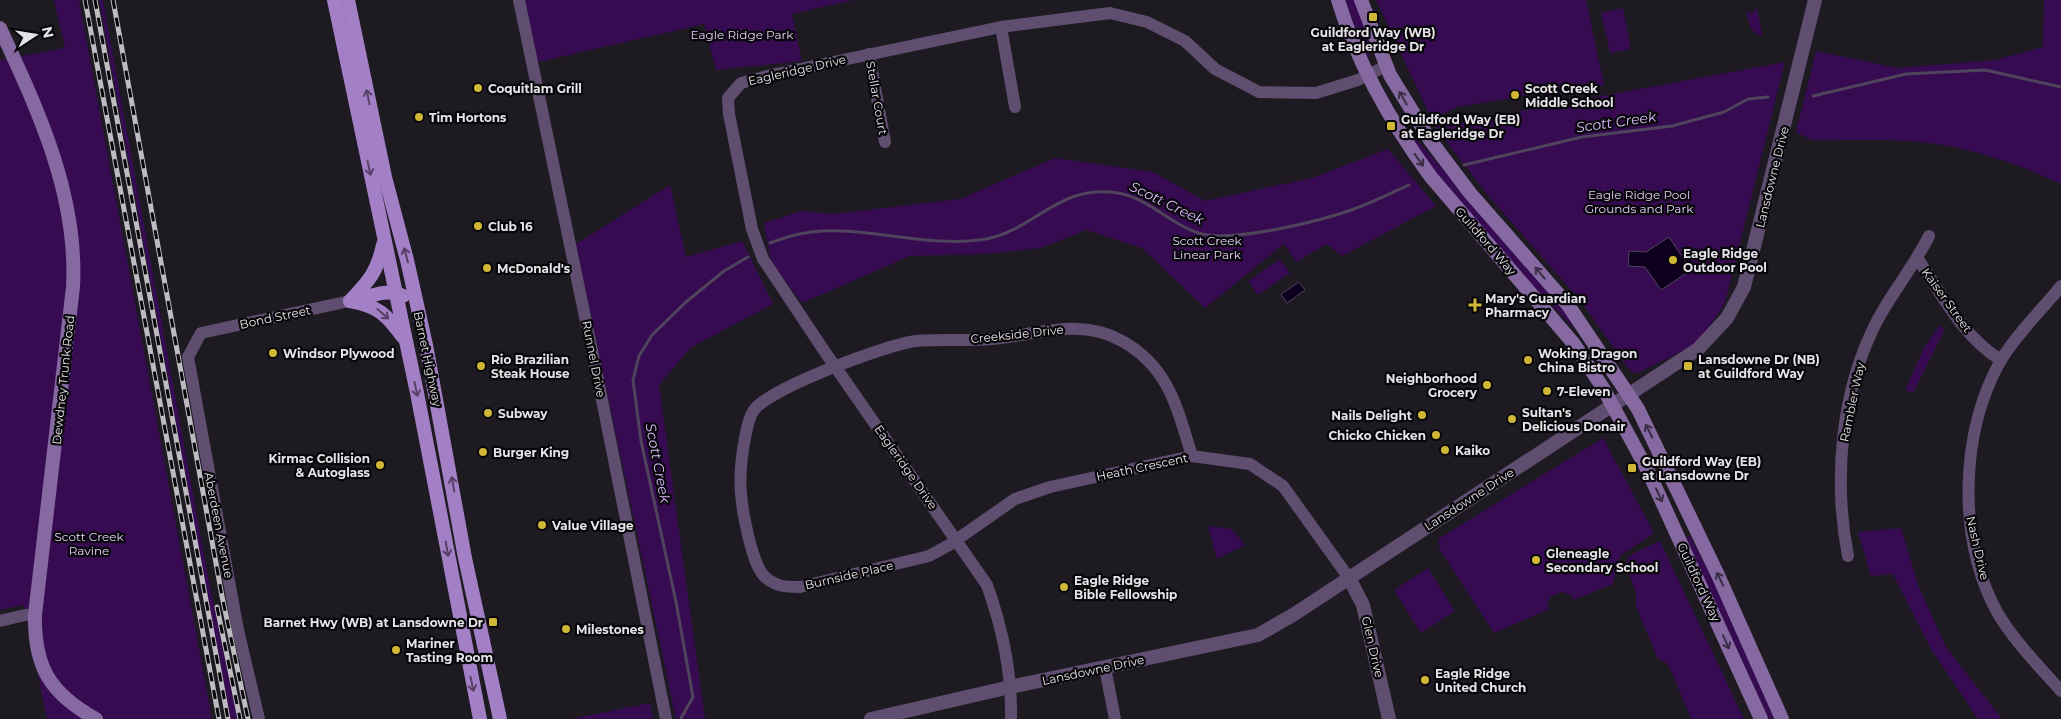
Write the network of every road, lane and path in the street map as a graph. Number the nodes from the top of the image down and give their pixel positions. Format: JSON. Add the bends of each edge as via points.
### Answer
{"nodes":[{"id":1,"x":334,"y":0,"type":"edge"},
{"id":2,"x":348,"y":0,"type":"edge"},
{"id":3,"x":519,"y":0,"type":"edge"},
{"id":4,"x":1338,"y":0,"type":"edge"},
{"id":5,"x":1360,"y":0,"type":"edge"},
{"id":6,"x":1815,"y":0,"type":"edge"},
{"id":7,"x":0,"y":28,"type":"edge"},
{"id":8,"x":1001,"y":28,"type":"junction"},
{"id":9,"x":869,"y":54,"type":"junction"},
{"id":10,"x":1386,"y":66,"type":"junction"},
{"id":11,"x":1369,"y":75,"type":"junction"},
{"id":12,"x":1014,"y":107,"type":"dead end"},
{"id":13,"x":885,"y":142,"type":"dead end"},
{"id":14,"x":1929,"y":236,"type":"dead end"},
{"id":15,"x":384,"y":239,"type":"junction"},
{"id":16,"x":1918,"y":259,"type":"junction"},
{"id":17,"x":2061,"y":286,"type":"edge"},
{"id":18,"x":396,"y":292,"type":"junction"},
{"id":19,"x":350,"y":301,"type":"junction"},
{"id":20,"x":417,"y":302,"type":"junction"},
{"id":21,"x":201,"y":333,"type":"joint"},
{"id":22,"x":406,"y":342,"type":"junction"},
{"id":23,"x":2002,"y":360,"type":"junction"},
{"id":24,"x":834,"y":366,"type":"junction"},
{"id":25,"x":1630,"y":395,"type":"junction"},
{"id":26,"x":1613,"y":406,"type":"junction"},
{"id":27,"x":1192,"y":456,"type":"junction"},
{"id":28,"x":957,"y":540,"type":"junction"},
{"id":29,"x":1848,"y":556,"type":"dead end"},
{"id":30,"x":1349,"y":578,"type":"junction"},
{"id":31,"x":35,"y":616,"type":"junction"},
{"id":32,"x":0,"y":620,"type":"edge"},
{"id":33,"x":1105,"y":668,"type":"junction"},
{"id":34,"x":1010,"y":687,"type":"junction"},
{"id":35,"x":2061,"y":692,"type":"edge"},
{"id":36,"x":96,"y":719,"type":"edge"},
{"id":37,"x":259,"y":719,"type":"edge"},
{"id":38,"x":480,"y":719,"type":"edge"},
{"id":39,"x":500,"y":719,"type":"edge"},
{"id":40,"x":666,"y":719,"type":"edge"},
{"id":41,"x":871,"y":719,"type":"edge"},
{"id":42,"x":1011,"y":719,"type":"edge"},
{"id":43,"x":1115,"y":719,"type":"edge"},
{"id":44,"x":1389,"y":719,"type":"edge"},
{"id":45,"x":1761,"y":719,"type":"edge"},
{"id":46,"x":1782,"y":719,"type":"edge"}],
"edges":[{"from":1,"to":15,"type":"main road","name":"Barnet Highway","one_way":true},
{"from":20,"to":2,"type":"main road","name":"Barnet Highway","one_way":true,"via":[[385,177]]},
{"from":3,"to":40,"type":"street","name":"Runnel Drive"},
{"from":4,"to":11,"type":"main road","name":"Guildford Way"},
{"from":5,"to":10,"type":"main road","name":"Guildford Way"},
{"from":6,"to":25,"type":"street","name":"Lansdowne Drive","via":[[1739,297],[1727,318],[1698,349]]},
{"from":7,"to":31,"type":"main road","name":"Dewdney Trunk Road","via":[[51,146],[64,192],[73,248],[73,287]]},
{"from":8,"to":9,"type":"street","name":"Eagleridge Drive"},
{"from":8,"to":11,"type":"street","name":"Eagleridge Drive","via":[[1110,13],[1147,22],[1185,41],[1215,70],[1259,92],[1316,93]]},
{"from":8,"to":12,"type":"street"},
{"from":9,"to":13,"type":"street","name":"Stellar Court"},
{"from":9,"to":24,"type":"street","name":"Eagleridge Drive","via":[[741,83],[728,98],[728,114],[752,229],[763,259]]},
{"from":10,"to":11,"type":"street","name":"Eagleridge Drive"},
{"from":25,"to":10,"type":"main road","name":"Guildford Way","one_way":true,"via":[[1568,305],[1445,162]]},
{"from":11,"to":26,"type":"main road","name":"Guildford Way","one_way":true,"via":[[1394,123],[1431,177],[1574,344]]},
{"from":14,"to":16,"type":"street","name":"Rambler Way"},
{"from":15,"to":18,"type":"main road","name":"Barnet Highway"},
{"from":15,"to":19,"type":"main road","via":[[380,262],[373,276]]},
{"from":16,"to":23,"type":"street","name":"Kaiser Street","via":[[1976,340]]},
{"from":16,"to":29,"type":"street","name":"Rambler Way","via":[[1877,322],[1854,382],[1842,447],[1841,474],[1843,533]]},
{"from":17,"to":23,"type":"street","name":"Nash Drive"},
{"from":18,"to":19,"type":"main road"},
{"from":18,"to":20,"type":"main road"},
{"from":18,"to":22,"type":"main road","name":"Barnet Highway"},
{"from":19,"to":21,"type":"street","name":"Bond Street"},
{"from":19,"to":22,"type":"main road","one_way":true,"via":[[380,310]]},
{"from":39,"to":20,"type":"main road","name":"Barnet Highway","one_way":true,"via":[[465,558]]},
{"from":21,"to":37,"type":"street","name":"Aberdeen Avenue","via":[[188,357],[238,630]]},
{"from":22,"to":38,"type":"main road","name":"Barnet Highway","one_way":true},
{"from":23,"to":35,"type":"street","name":"Nash Drive","via":[[1975,432],[1968,476],[1973,536],[1987,588],[1997,611]]},
{"from":24,"to":27,"type":"street","name":"Creekside Drive","via":[[914,341],[993,339],[1056,328],[1094,330],[1122,340],[1155,365],[1175,401]]},
{"from":24,"to":28,"type":"street","name":"Eagleridge Drive"},
{"from":24,"to":28,"type":"street","name":"Burnside Place","via":[[767,397],[754,410],[747,424],[739,467],[740,505],[754,558],[764,577],[780,587],[800,587],[929,556]]},
{"from":25,"to":26,"type":"street","name":"Lansdowne Drive"},
{"from":46,"to":25,"type":"main road","name":"Guildford Way","one_way":true,"via":[[1666,463]]},
{"from":26,"to":30,"type":"street","name":"Lansdowne Drive"},
{"from":26,"to":45,"type":"main road","name":"Guildford Way","one_way":true,"via":[[1648,472]]},
{"from":27,"to":28,"type":"street","name":"Heath Crescent","via":[[1041,490],[1015,499]]},
{"from":27,"to":30,"type":"street","name":"Heath Crescent","via":[[1250,464],[1283,486]]},
{"from":28,"to":34,"type":"street","name":"Eagleridge Drive","via":[[987,585],[994,604]]},
{"from":30,"to":33,"type":"street","name":"Lansdowne Drive","via":[[1258,634]]},
{"from":30,"to":44,"type":"street","name":"Glen Drive","via":[[1363,605]]},
{"from":31,"to":32,"type":"street"},
{"from":31,"to":36,"type":"main road","name":"Dewdney Trunk Road","via":[[38,656],[50,682],[66,700]]},
{"from":33,"to":34,"type":"street","name":"Lansdowne Drive"},
{"from":33,"to":43,"type":"street"},
{"from":34,"to":41,"type":"street","name":"Lansdowne Drive"},
{"from":34,"to":42,"type":"street","name":"Eagleridge Drive"}]}
